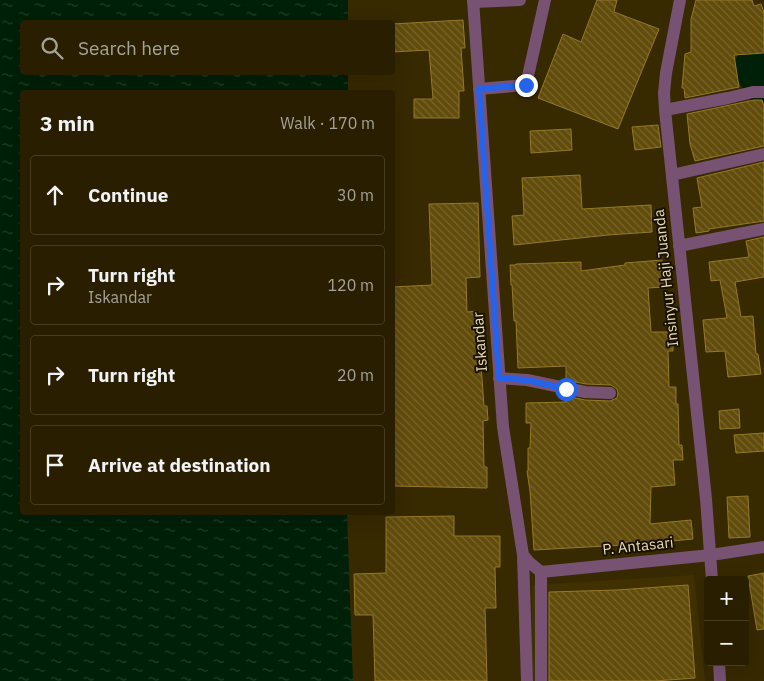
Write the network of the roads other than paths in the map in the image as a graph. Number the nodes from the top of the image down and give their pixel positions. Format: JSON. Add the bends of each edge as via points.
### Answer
{"nodes":[{"id":1,"x":520,"y":0,"type":"edge"},
{"id":2,"x":545,"y":0,"type":"edge"},
{"id":3,"x":680,"y":0,"type":"edge"},
{"id":4,"x":473,"y":1,"type":"edge"},
{"id":5,"x":479,"y":89,"type":"junction"},
{"id":6,"x":759,"y":92,"type":"edge"},
{"id":7,"x":665,"y":110,"type":"junction"},
{"id":8,"x":764,"y":154,"type":"edge"},
{"id":9,"x":672,"y":175,"type":"junction"},
{"id":10,"x":764,"y":229,"type":"edge"},
{"id":11,"x":679,"y":246,"type":"junction"},
{"id":12,"x":499,"y":378,"type":"junction"},
{"id":13,"x":610,"y":393,"type":"dead end"},
{"id":14,"x":764,"y":547,"type":"edge"},
{"id":15,"x":522,"y":555,"type":"junction"},
{"id":16,"x":710,"y":555,"type":"junction"},
{"id":17,"x":541,"y":572,"type":"junction"},
{"id":18,"x":712,"y":576,"type":"edge"},
{"id":19,"x":719,"y":666,"type":"edge"},
{"id":20,"x":527,"y":681,"type":"edge"},
{"id":21,"x":542,"y":681,"type":"edge"},
{"id":22,"x":720,"y":681,"type":"edge"}],
"edges":[{"from":1,"to":4,"type":"street"},
{"from":2,"to":5,"type":"street","via":[[526,85]]},
{"from":3,"to":7,"type":"street","name":"Insinyur Haji Juanda","via":[[664,82]]},
{"from":4,"to":5,"type":"street","name":"Iskandar"},
{"from":5,"to":12,"type":"street","name":"Iskandar"},
{"from":6,"to":7,"type":"street"},
{"from":7,"to":9,"type":"street","name":"Insinyur Haji Juanda"},
{"from":8,"to":9,"type":"street"},
{"from":9,"to":11,"type":"street","name":"Insinyur Haji Juanda"},
{"from":10,"to":11,"type":"street"},
{"from":11,"to":16,"type":"street","name":"Insinyur Haji Juanda"},
{"from":12,"to":13,"type":"street"},
{"from":12,"to":15,"type":"street","name":"Iskandar","via":[[502,426]]},
{"from":14,"to":16,"type":"street","name":"P. Antasari"},
{"from":15,"to":17,"type":"street"},
{"from":15,"to":20,"type":"street","name":"Iskandar"},
{"from":16,"to":17,"type":"street","name":"P. Antasari"},
{"from":16,"to":18,"type":"street","name":"Insinyur Haji Juanda"},
{"from":17,"to":21,"type":"street"},
{"from":19,"to":22,"type":"street"}]}
